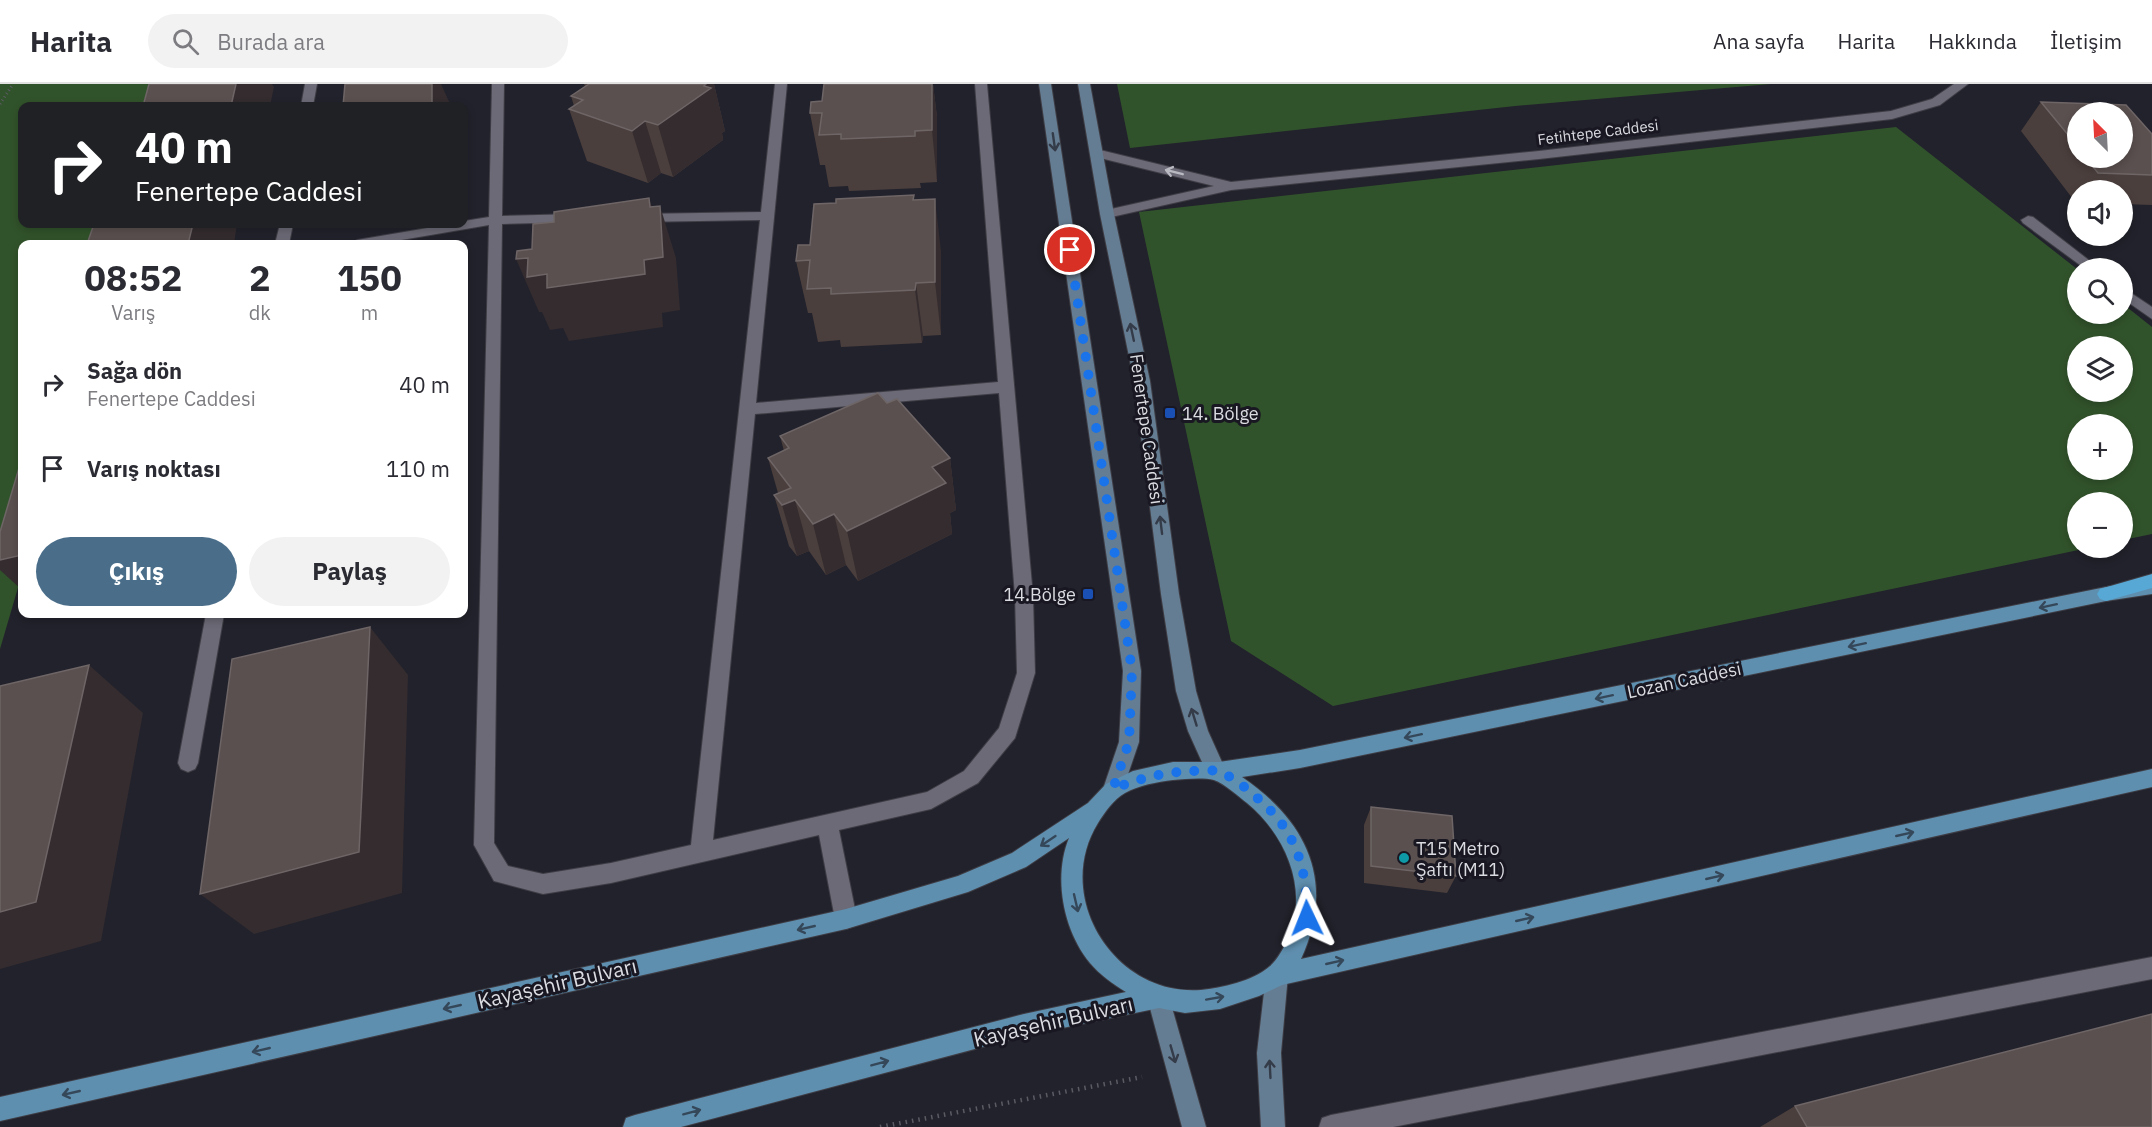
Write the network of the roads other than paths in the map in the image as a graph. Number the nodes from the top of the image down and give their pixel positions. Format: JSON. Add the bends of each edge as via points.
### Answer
{"nodes":[{"id":1,"x":311,"y":84,"type":"edge"},
{"id":2,"x":498,"y":84,"type":"edge"},
{"id":3,"x":781,"y":84,"type":"edge"},
{"id":4,"x":981,"y":84,"type":"edge"},
{"id":5,"x":1045,"y":84,"type":"edge"},
{"id":6,"x":1084,"y":84,"type":"edge"},
{"id":7,"x":1962,"y":84,"type":"edge"},
{"id":8,"x":308,"y":102,"type":"edge"},
{"id":9,"x":1096,"y":153,"type":"junction"},
{"id":10,"x":1231,"y":186,"type":"junction"},
{"id":11,"x":1107,"y":214,"type":"junction"},
{"id":12,"x":767,"y":216,"type":"junction"},
{"id":13,"x":590,"y":218,"type":"edge"},
{"id":14,"x":625,"y":218,"type":"edge"},
{"id":15,"x":495,"y":220,"type":"junction"},
{"id":16,"x":2028,"y":220,"type":"dead end"},
{"id":17,"x":468,"y":225,"type":"edge"},
{"id":18,"x":449,"y":228,"type":"edge"},
{"id":19,"x":380,"y":240,"type":"edge"},
{"id":20,"x":2079,"y":258,"type":"edge"},
{"id":21,"x":2133,"y":299,"type":"edge"},
{"id":22,"x":2152,"y":314,"type":"edge"},
{"id":23,"x":1006,"y":387,"type":"junction"},
{"id":24,"x":747,"y":409,"type":"junction"},
{"id":25,"x":2152,"y":581,"type":"edge"},
{"id":26,"x":2152,"y":587,"type":"edge"},
{"id":27,"x":2106,"y":594,"type":"junction"},
{"id":28,"x":214,"y":618,"type":"edge"},
{"id":29,"x":188,"y":763,"type":"dead end"},
{"id":30,"x":1216,"y":771,"type":"junction"},
{"id":31,"x":2152,"y":778,"type":"edge"},
{"id":32,"x":1113,"y":789,"type":"junction"},
{"id":33,"x":1096,"y":808,"type":"junction"},
{"id":34,"x":827,"y":824,"type":"junction"},
{"id":35,"x":702,"y":852,"type":"junction"},
{"id":36,"x":846,"y":919,"type":"junction"},
{"id":37,"x":2152,"y":968,"type":"edge"},
{"id":38,"x":1277,"y":975,"type":"junction"},
{"id":39,"x":1158,"y":997,"type":"junction"},
{"id":40,"x":0,"y":1109,"type":"edge"},
{"id":41,"x":635,"y":1127,"type":"edge"},
{"id":42,"x":1194,"y":1127,"type":"edge"},
{"id":43,"x":1274,"y":1127,"type":"edge"},
{"id":44,"x":1331,"y":1127,"type":"edge"}],
"edges":[{"from":1,"to":8,"type":"street"},
{"from":2,"to":15,"type":"street"},
{"from":3,"to":12,"type":"street"},
{"from":4,"to":23,"type":"street"},
{"from":5,"to":32,"type":"main road","one_way":true,"via":[[1132,671],[1129,742]]},
{"from":6,"to":9,"type":"main road","name":"Fenertepe Caddesi"},
{"from":7,"to":10,"type":"street","name":"Fetihtepe Caddesi","via":[[1936,102],[1892,115]]},
{"from":10,"to":9,"type":"street","one_way":true},
{"from":9,"to":11,"type":"main road","name":"Fenertepe Caddesi"},
{"from":10,"to":11,"type":"street"},
{"from":30,"to":11,"type":"main road","name":"Fenertepe Caddesi","one_way":true,"via":[[1186,691],[1142,381]]},
{"from":12,"to":14,"type":"street"},
{"from":12,"to":24,"type":"street"},
{"from":13,"to":15,"type":"street"},
{"from":15,"to":17,"type":"street"},
{"from":15,"to":35,"type":"street","via":[[483,845],[501,874],[543,884]]},
{"from":16,"to":20,"type":"street"},
{"from":18,"to":19,"type":"street"},
{"from":21,"to":22,"type":"street"},
{"from":23,"to":24,"type":"street"},
{"from":23,"to":34,"type":"street","via":[[1024,596],[1026,673],[1008,732],[971,777],[931,800]]},
{"from":24,"to":35,"type":"street"},
{"from":25,"to":27,"type":"highway"},
{"from":26,"to":27,"type":"main road","name":"Lozan Caddesi"},
{"from":27,"to":30,"type":"main road","name":"Lozan Caddesi","one_way":true,"via":[[1300,759]]},
{"from":28,"to":29,"type":"street"},
{"from":30,"to":32,"type":"main road","name":"Lozan Caddesi","via":[[1174,771]]},
{"from":30,"to":38,"type":"main road","via":[[1246,788],[1283,823],[1304,870],[1307,918],[1293,953]]},
{"from":38,"to":31,"type":"main road","one_way":true},
{"from":32,"to":33,"type":"main road"},
{"from":33,"to":36,"type":"main road","name":"Kayaşehir Bulvarı","one_way":true,"via":[[1019,860],[960,885]]},
{"from":33,"to":39,"type":"main road","one_way":true,"via":[[1076,846],[1072,886],[1083,933],[1102,960],[1129,984]]},
{"from":34,"to":35,"type":"street"},
{"from":34,"to":36,"type":"street"},
{"from":36,"to":40,"type":"main road","name":"Kayaşehir Bulvarı","one_way":true},
{"from":37,"to":44,"type":"street"},
{"from":39,"to":38,"type":"main road","one_way":true,"via":[[1190,1003],[1226,996]]},
{"from":43,"to":38,"type":"main road","one_way":true,"via":[[1269,1053]]},
{"from":41,"to":39,"type":"main road","name":"Kayaşehir Bulvarı","one_way":true,"via":[[1024,1025]]},
{"from":39,"to":42,"type":"main road","one_way":true}]}
